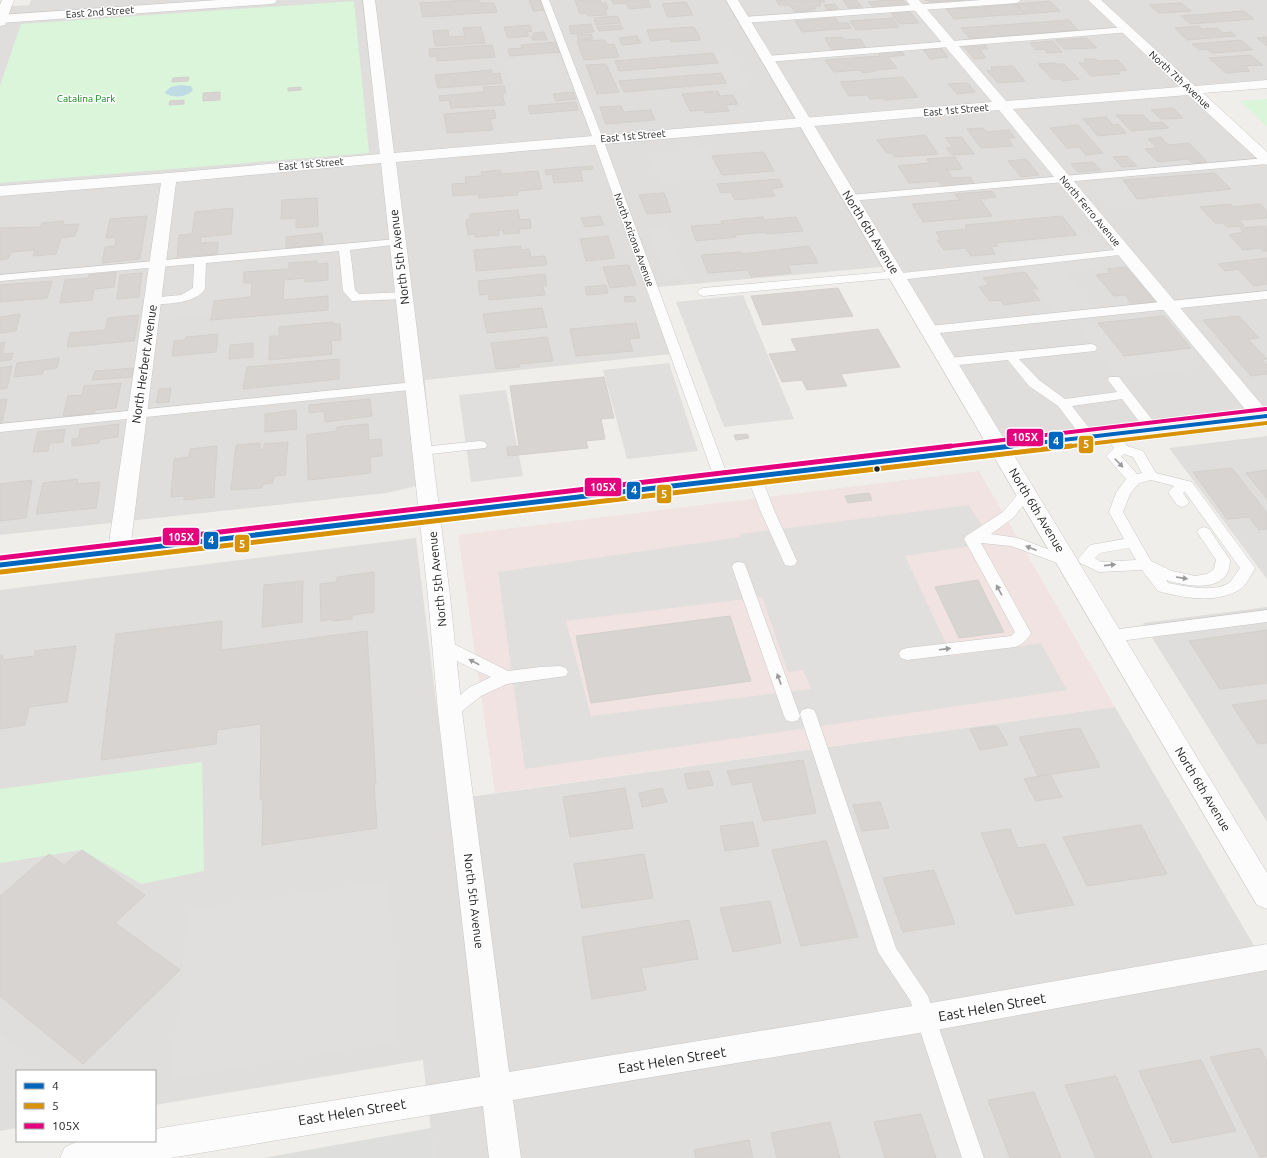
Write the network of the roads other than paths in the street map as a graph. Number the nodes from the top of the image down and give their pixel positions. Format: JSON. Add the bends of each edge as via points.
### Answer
{"nodes":[{"id":1,"x":8,"y":0,"type":"edge"},
{"id":2,"x":271,"y":0,"type":"edge"},
{"id":3,"x":369,"y":0,"type":"edge"},
{"id":4,"x":545,"y":0,"type":"edge"},
{"id":5,"x":732,"y":0,"type":"edge"},
{"id":6,"x":1017,"y":0,"type":"edge"},
{"id":7,"x":1094,"y":0,"type":"edge"},
{"id":8,"x":185,"y":3,"type":"edge"},
{"id":9,"x":915,"y":4,"type":"edge"},
{"id":10,"x":0,"y":20,"type":"edge"},
{"id":11,"x":744,"y":20,"type":"junction"},
{"id":12,"x":1127,"y":30,"type":"junction"},
{"id":13,"x":950,"y":44,"type":"junction"},
{"id":14,"x":767,"y":59,"type":"junction"},
{"id":15,"x":1267,"y":84,"type":"edge"},
{"id":16,"x":1191,"y":90,"type":"junction"},
{"id":17,"x":1003,"y":106,"type":"junction"},
{"id":18,"x":805,"y":122,"type":"junction"},
{"id":19,"x":598,"y":139,"type":"junction"},
{"id":20,"x":388,"y":157,"type":"junction"},
{"id":21,"x":1267,"y":161,"type":"edge"},
{"id":22,"x":169,"y":178,"type":"junction"},
{"id":23,"x":1064,"y":179,"type":"junction"},
{"id":24,"x":0,"y":191,"type":"edge"},
{"id":25,"x":850,"y":198,"type":"junction"},
{"id":26,"x":397,"y":242,"type":"junction"},
{"id":27,"x":344,"y":246,"type":"junction"},
{"id":28,"x":1124,"y":252,"type":"junction"},
{"id":29,"x":200,"y":259,"type":"junction"},
{"id":30,"x":158,"y":263,"type":"junction"},
{"id":31,"x":898,"y":275,"type":"junction"},
{"id":32,"x":0,"y":278,"type":"edge"},
{"id":33,"x":703,"y":292,"type":"dead end"},
{"id":34,"x":404,"y":295,"type":"junction"},
{"id":35,"x":1267,"y":295,"type":"edge"},
{"id":36,"x":153,"y":301,"type":"junction"},
{"id":37,"x":1169,"y":306,"type":"junction"},
{"id":38,"x":930,"y":330,"type":"junction"},
{"id":39,"x":1091,"y":348,"type":"dead end"},
{"id":40,"x":1011,"y":356,"type":"junction"},
{"id":41,"x":949,"y":362,"type":"junction"},
{"id":42,"x":1114,"y":380,"type":"dead end"},
{"id":43,"x":414,"y":386,"type":"junction"},
{"id":44,"x":1126,"y":395,"type":"junction"},
{"id":45,"x":1063,"y":403,"type":"junction"},
{"id":46,"x":138,"y":413,"type":"junction"},
{"id":47,"x":1265,"y":418,"type":"edge"},
{"id":48,"x":0,"y":428,"type":"edge"},
{"id":49,"x":1152,"y":429,"type":"junction"},
{"id":50,"x":1089,"y":437,"type":"junction"},
{"id":51,"x":1116,"y":442,"type":"junction"},
{"id":52,"x":480,"y":445,"type":"dead end"},
{"id":53,"x":1000,"y":448,"type":"junction"},
{"id":54,"x":422,"y":451,"type":"junction"},
{"id":55,"x":754,"y":476,"type":"junction"},
{"id":56,"x":1151,"y":476,"type":"junction"},
{"id":57,"x":1134,"y":479,"type":"junction"},
{"id":58,"x":722,"y":480,"type":"junction"},
{"id":59,"x":1187,"y":484,"type":"junction"},
{"id":60,"x":1026,"y":492,"type":"junction"},
{"id":61,"x":1182,"y":502,"type":"dead end"},
{"id":62,"x":430,"y":515,"type":"junction"},
{"id":63,"x":1204,"y":532,"type":"dead end"},
{"id":64,"x":971,"y":539,"type":"junction"},
{"id":65,"x":1134,"y":542,"type":"junction"},
{"id":66,"x":119,"y":550,"type":"junction"},
{"id":67,"x":1076,"y":560,"type":"junction"},
{"id":68,"x":790,"y":561,"type":"dead end"},
{"id":69,"x":1146,"y":564,"type":"junction"},
{"id":70,"x":0,"y":565,"type":"edge"},
{"id":71,"x":739,"y":567,"type":"dead end"},
{"id":72,"x":1267,"y":616,"type":"edge"},
{"id":73,"x":1112,"y":636,"type":"junction"},
{"id":74,"x":444,"y":645,"type":"junction"},
{"id":75,"x":907,"y":654,"type":"dead end"},
{"id":76,"x":560,"y":672,"type":"dead end"},
{"id":77,"x":506,"y":677,"type":"junction"},
{"id":78,"x":450,"y":712,"type":"junction"},
{"id":79,"x":1267,"y":897,"type":"edge"},
{"id":80,"x":1267,"y":957,"type":"edge"},
{"id":81,"x":925,"y":1018,"type":"junction"},
{"id":82,"x":496,"y":1088,"type":"junction"},
{"id":83,"x":76,"y":1158,"type":"edge"},
{"id":84,"x":505,"y":1158,"type":"edge"},
{"id":85,"x":973,"y":1158,"type":"edge"}],
"edges":[{"from":1,"to":10,"type":"street"},
{"from":2,"to":8,"type":"street","name":"East 2nd Street"},
{"from":3,"to":20,"type":"street","name":"North 5th Avenue"},
{"from":4,"to":19,"type":"lane","name":"North Arizona Avenue"},
{"from":5,"to":11,"type":"street","name":"North 6th Avenue"},
{"from":6,"to":9,"type":"lane"},
{"from":7,"to":12,"type":"street","name":"North 7th Avenue"},
{"from":8,"to":10,"type":"street","name":"East 2nd Street"},
{"from":9,"to":11,"type":"lane"},
{"from":9,"to":13,"type":"street","name":"North Ferro Avenue"},
{"from":11,"to":14,"type":"street","name":"North 6th Avenue"},
{"from":12,"to":13,"type":"lane"},
{"from":12,"to":16,"type":"street","name":"North 7th Avenue"},
{"from":13,"to":14,"type":"lane"},
{"from":13,"to":17,"type":"street","name":"North Ferro Avenue"},
{"from":14,"to":18,"type":"street","name":"North 6th Avenue"},
{"from":15,"to":16,"type":"street","name":"East 1st Street"},
{"from":16,"to":17,"type":"street","name":"East 1st Street"},
{"from":16,"to":21,"type":"street","name":"North 7th Avenue"},
{"from":17,"to":18,"type":"street","name":"East 1st Street"},
{"from":17,"to":23,"type":"street","name":"North Ferro Avenue"},
{"from":18,"to":19,"type":"street","name":"East 1st Street"},
{"from":18,"to":25,"type":"street","name":"North 6th Avenue"},
{"from":19,"to":20,"type":"street","name":"East 1st Street"},
{"from":19,"to":58,"type":"lane","name":"North Arizona Avenue"},
{"from":20,"to":22,"type":"street","name":"East 1st Street"},
{"from":20,"to":26,"type":"street","name":"North 5th Avenue"},
{"from":21,"to":23,"type":"lane"},
{"from":22,"to":24,"type":"street","name":"East 1st Street"},
{"from":22,"to":30,"type":"street","name":"North Herbert Avenue"},
{"from":23,"to":25,"type":"lane"},
{"from":23,"to":28,"type":"street","name":"North Ferro Avenue"},
{"from":25,"to":31,"type":"street","name":"North 6th Avenue"},
{"from":26,"to":27,"type":"lane"},
{"from":26,"to":34,"type":"street","name":"North 5th Avenue"},
{"from":27,"to":29,"type":"lane"},
{"from":27,"to":34,"type":"lane","via":[[349,291],[356,298]]},
{"from":28,"to":31,"type":"lane"},
{"from":28,"to":37,"type":"street","name":"North Ferro Avenue"},
{"from":29,"to":30,"type":"lane"},
{"from":29,"to":36,"type":"lane","via":[[199,289],[184,298]]},
{"from":30,"to":32,"type":"lane"},
{"from":30,"to":36,"type":"street","name":"North Herbert Avenue"},
{"from":31,"to":33,"type":"lane"},
{"from":31,"to":38,"type":"street","name":"North 6th Avenue"},
{"from":34,"to":43,"type":"street","name":"North 5th Avenue"},
{"from":35,"to":37,"type":"lane"},
{"from":36,"to":46,"type":"street","name":"North Herbert Avenue"},
{"from":37,"to":38,"type":"lane"},
{"from":37,"to":47,"type":"street","name":"North Ferro Avenue"},
{"from":38,"to":41,"type":"street","name":"North 6th Avenue"},
{"from":39,"to":40,"type":"lane"},
{"from":40,"to":41,"type":"lane"},
{"from":40,"to":45,"type":"lane","via":[[1023,374],[1036,386]]},
{"from":41,"to":53,"type":"street","name":"North 6th Avenue"},
{"from":42,"to":44,"type":"lane"},
{"from":43,"to":46,"type":"lane"},
{"from":43,"to":54,"type":"street","name":"North 5th Avenue"},
{"from":44,"to":45,"type":"lane"},
{"from":44,"to":49,"type":"lane"},
{"from":45,"to":50,"type":"lane"},
{"from":46,"to":48,"type":"lane"},
{"from":46,"to":66,"type":"street","name":"North Herbert Avenue"},
{"from":47,"to":49,"type":"main road"},
{"from":49,"to":51,"type":"main road"},
{"from":50,"to":51,"type":"main road"},
{"from":50,"to":53,"type":"main road"},
{"from":51,"to":56,"type":"lane","via":[[1138,454]]},
{"from":51,"to":57,"type":"lane","one_way":true,"via":[[1113,456]]},
{"from":52,"to":54,"type":"lane"},
{"from":53,"to":55,"type":"main road"},
{"from":53,"to":60,"type":"street","name":"North 6th Avenue"},
{"from":54,"to":62,"type":"street","name":"North 5th Avenue"},
{"from":55,"to":58,"type":"main road"},
{"from":55,"to":68,"type":"lane","via":[[766,510]]},
{"from":56,"to":57,"type":"lane"},
{"from":56,"to":59,"type":"lane"},
{"from":57,"to":65,"type":"lane","via":[[1123,494],[1116,512]]},
{"from":58,"to":62,"type":"main road"},
{"from":59,"to":61,"type":"lane","via":[[1175,492]]},
{"from":59,"to":69,"type":"lane","via":[[1248,568],[1235,586],[1218,592],[1198,594],[1163,587]]},
{"from":60,"to":64,"type":"lane","via":[[1008,515]]},
{"from":60,"to":67,"type":"street","name":"North 6th Avenue"},
{"from":62,"to":66,"type":"main road"},
{"from":62,"to":74,"type":"street","name":"North 5th Avenue"},
{"from":69,"to":63,"type":"lane","one_way":true,"via":[[1169,576],[1195,581],[1211,579],[1221,571],[1223,560]]},
{"from":67,"to":64,"type":"lane","one_way":true,"via":[[1013,541]]},
{"from":75,"to":64,"type":"lane","one_way":true,"via":[[1015,641],[1023,633]]},
{"from":65,"to":67,"type":"lane","via":[[1095,549]]},
{"from":65,"to":69,"type":"lane"},
{"from":66,"to":70,"type":"main road"},
{"from":67,"to":69,"type":"lane","one_way":true,"via":[[1099,567]]},
{"from":67,"to":73,"type":"street","name":"North 6th Avenue"},
{"from":81,"to":71,"type":"lane","one_way":true,"via":[[918,996],[888,952],[800,715]]},
{"from":72,"to":73,"type":"lane"},
{"from":73,"to":79,"type":"street","name":"North 6th Avenue"},
{"from":77,"to":74,"type":"lane","one_way":true},
{"from":74,"to":78,"type":"street","name":"North 5th Avenue"},
{"from":76,"to":77,"type":"lane"},
{"from":77,"to":78,"type":"lane","via":[[466,697]]},
{"from":78,"to":82,"type":"street","name":"North 5th Avenue"},
{"from":80,"to":81,"type":"street","name":"East Helen Street"},
{"from":81,"to":82,"type":"street","name":"East Helen Street"},
{"from":81,"to":85,"type":"lane"},
{"from":82,"to":83,"type":"street","name":"East Helen Street"},
{"from":82,"to":84,"type":"street","name":"North 5th Avenue"}]}
